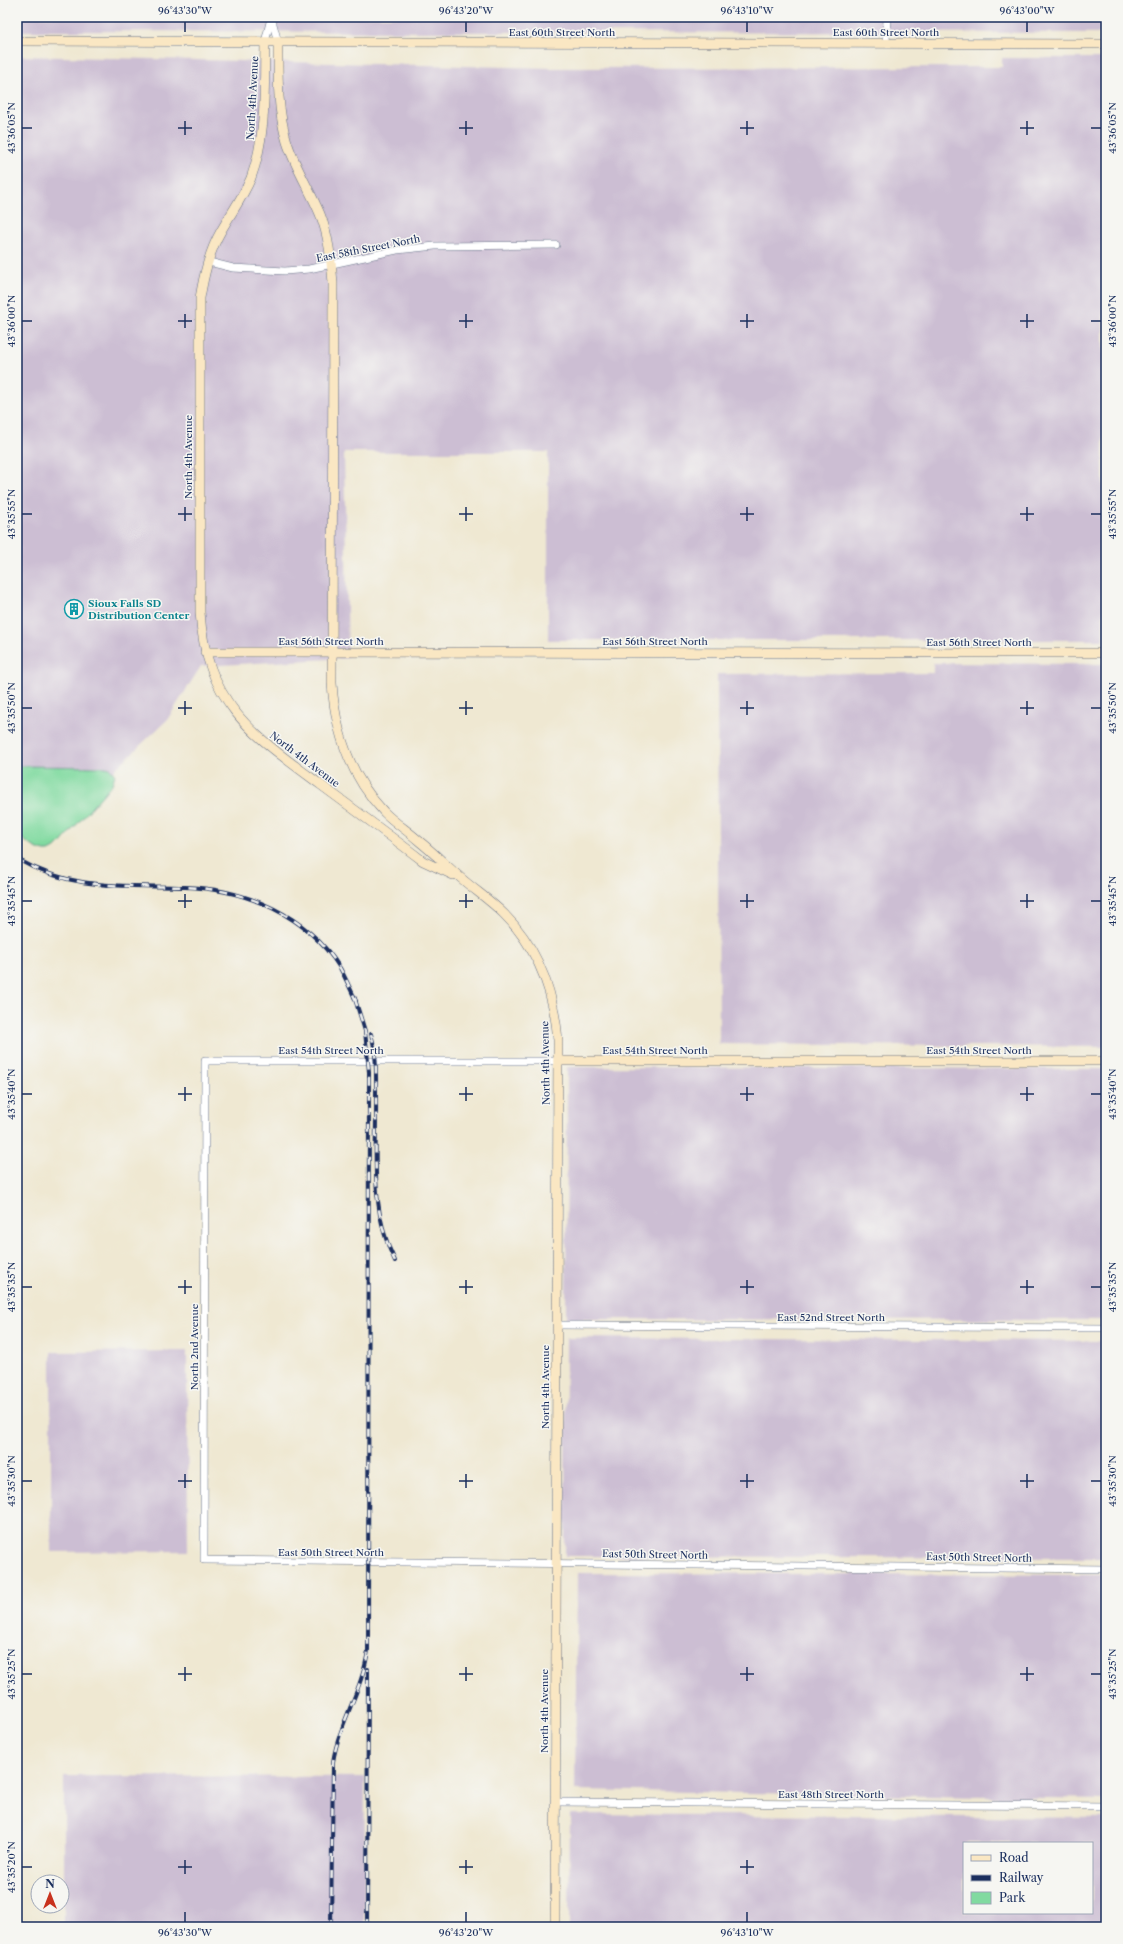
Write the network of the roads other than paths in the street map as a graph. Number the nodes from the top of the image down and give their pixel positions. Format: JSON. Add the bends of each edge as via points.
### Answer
{"nodes":[{"id":1,"x":271,"y":17,"type":"edge"},
{"id":2,"x":887,"y":17,"type":"edge"},
{"id":3,"x":17,"y":41,"type":"edge"},
{"id":4,"x":265,"y":42,"type":"junction"},
{"id":5,"x":278,"y":42,"type":"junction"},
{"id":6,"x":886,"y":43,"type":"junction"},
{"id":7,"x":1106,"y":44,"type":"edge"},
{"id":8,"x":556,"y":245,"type":"dead end"},
{"id":9,"x":209,"y":262,"type":"junction"},
{"id":10,"x":331,"y":265,"type":"junction"},
{"id":11,"x":204,"y":652,"type":"junction"},
{"id":12,"x":332,"y":652,"type":"junction"},
{"id":13,"x":1106,"y":653,"type":"edge"},
{"id":14,"x":463,"y":880,"type":"junction"},
{"id":15,"x":205,"y":1061,"type":"joint"},
{"id":16,"x":558,"y":1061,"type":"junction"},
{"id":17,"x":1106,"y":1061,"type":"edge"},
{"id":18,"x":557,"y":1325,"type":"junction"},
{"id":19,"x":1106,"y":1328,"type":"edge"},
{"id":20,"x":204,"y":1560,"type":"joint"},
{"id":21,"x":556,"y":1564,"type":"junction"},
{"id":22,"x":1106,"y":1568,"type":"edge"},
{"id":23,"x":555,"y":1802,"type":"junction"},
{"id":24,"x":1106,"y":1806,"type":"edge"},
{"id":25,"x":555,"y":1927,"type":"edge"}],
"edges":[{"from":1,"to":4,"type":"street"},
{"from":1,"to":5,"type":"street"},
{"from":2,"to":6,"type":"street"},
{"from":3,"to":4,"type":"street","name":"East 60th Street North"},
{"from":4,"to":5,"type":"street","name":"East 60th Street North"},
{"from":4,"to":9,"type":"street","name":"North 4th Avenue","via":[[264,120],[260,149],[248,185],[220,232]]},
{"from":5,"to":6,"type":"street","name":"East 60th Street North"},
{"from":5,"to":10,"type":"street","name":"North 4th Avenue","via":[[278,96],[283,125],[292,156],[321,216],[327,235]]},
{"from":6,"to":7,"type":"street","name":"East 60th Street North"},
{"from":8,"to":10,"type":"street","name":"East 58th Street North","via":[[435,246],[397,250]]},
{"from":9,"to":10,"type":"street","name":"East 58th Street North","via":[[233,268],[258,270],[309,269]]},
{"from":9,"to":11,"type":"street","name":"North 4th Avenue","via":[[203,277],[199,319],[200,612]]},
{"from":10,"to":12,"type":"street","name":"North 4th Avenue"},
{"from":11,"to":12,"type":"street","name":"East 56th Street North"},
{"from":11,"to":14,"type":"street","name":"North 4th Avenue","via":[[224,697],[254,735],[423,861]]},
{"from":12,"to":13,"type":"street","name":"East 56th Street North"},
{"from":12,"to":14,"type":"street","name":"North 4th Avenue","via":[[336,717],[345,749],[360,780],[384,812]]},
{"from":14,"to":16,"type":"street","name":"North 4th Avenue","via":[[516,926],[533,952],[546,981],[554,1009]]},
{"from":15,"to":16,"type":"street","name":"East 54th Street North"},
{"from":15,"to":20,"type":"street","name":"North 2nd Avenue"},
{"from":16,"to":17,"type":"street","name":"East 54th Street North"},
{"from":16,"to":18,"type":"street","name":"North 4th Avenue"},
{"from":18,"to":19,"type":"street","name":"East 52nd Street North"},
{"from":18,"to":21,"type":"street","name":"North 4th Avenue"},
{"from":20,"to":21,"type":"street","name":"East 50th Street North"},
{"from":21,"to":22,"type":"street","name":"East 50th Street North"},
{"from":21,"to":23,"type":"street","name":"North 4th Avenue"},
{"from":23,"to":24,"type":"street","name":"East 48th Street North"},
{"from":23,"to":25,"type":"street","name":"North 4th Avenue"}]}
